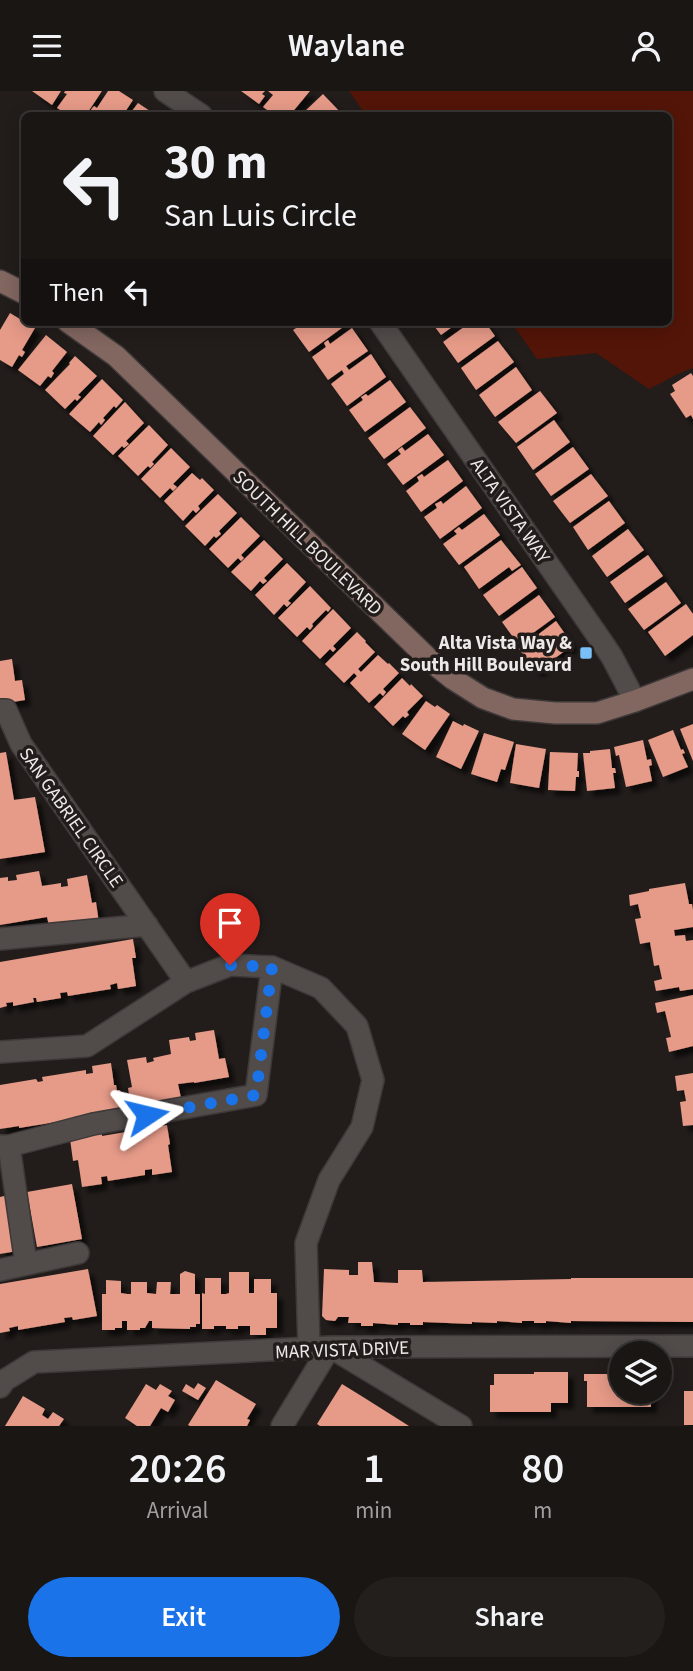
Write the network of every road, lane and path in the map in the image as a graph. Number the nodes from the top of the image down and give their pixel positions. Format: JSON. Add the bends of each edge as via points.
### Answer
{"nodes":[{"id":1,"x":165,"y":91,"type":"edge"},
{"id":2,"x":196,"y":112,"type":"edge"},
{"id":3,"x":0,"y":281,"type":"edge"},
{"id":4,"x":21,"y":292,"type":"edge"},
{"id":5,"x":74,"y":326,"type":"edge"},
{"id":6,"x":383,"y":326,"type":"edge"},
{"id":7,"x":693,"y":679,"type":"edge"},
{"id":8,"x":635,"y":701,"type":"junction"},
{"id":9,"x":0,"y":710,"type":"edge"},
{"id":10,"x":147,"y":925,"type":"junction"},
{"id":11,"x":0,"y":939,"type":"edge"},
{"id":12,"x":272,"y":967,"type":"junction"},
{"id":13,"x":186,"y":982,"type":"junction"},
{"id":14,"x":0,"y":1052,"type":"edge"},
{"id":15,"x":4,"y":1146,"type":"edge"},
{"id":16,"x":78,"y":1254,"type":"dead end"},
{"id":17,"x":26,"y":1264,"type":"junction"},
{"id":18,"x":0,"y":1270,"type":"edge"},
{"id":19,"x":693,"y":1346,"type":"edge"},
{"id":20,"x":320,"y":1348,"type":"junction"},
{"id":21,"x":0,"y":1387,"type":"edge"},
{"id":22,"x":282,"y":1426,"type":"edge"},
{"id":23,"x":461,"y":1426,"type":"edge"}],
"edges":[{"from":1,"to":2,"type":"street"},
{"from":3,"to":4,"type":"street"},
{"from":5,"to":8,"type":"street","name":"SOUTH HILL BOULEVARD","via":[[116,356],[453,679],[483,698],[513,709],[597,713]]},
{"from":6,"to":8,"type":"street","name":"ALTA VISTA WAY","via":[[607,649]]},
{"from":7,"to":8,"type":"street","name":"SOUTH HILL BOULEVARD"},
{"from":9,"to":10,"type":"street","name":"SAN GABRIEL CIRCLE","via":[[6,710],[21,744]]},
{"from":10,"to":11,"type":"street"},
{"from":10,"to":13,"type":"street","name":"SAN GABRIEL CIRCLE"},
{"from":12,"to":13,"type":"street","via":[[230,965]]},
{"from":12,"to":15,"type":"street","via":[[256,1095],[93,1124]]},
{"from":12,"to":20,"type":"street","via":[[321,988],[356,1026],[373,1080],[362,1127],[329,1180],[306,1243]]},
{"from":13,"to":14,"type":"street","via":[[87,1046]]},
{"from":15,"to":17,"type":"street"},
{"from":16,"to":17,"type":"street"},
{"from":17,"to":18,"type":"street"},
{"from":19,"to":20,"type":"street","name":"MAR VISTA DRIVE"},
{"from":20,"to":21,"type":"street","name":"MAR VISTA DRIVE","via":[[34,1362]]},
{"from":20,"to":22,"type":"street"},
{"from":20,"to":23,"type":"street"}]}
